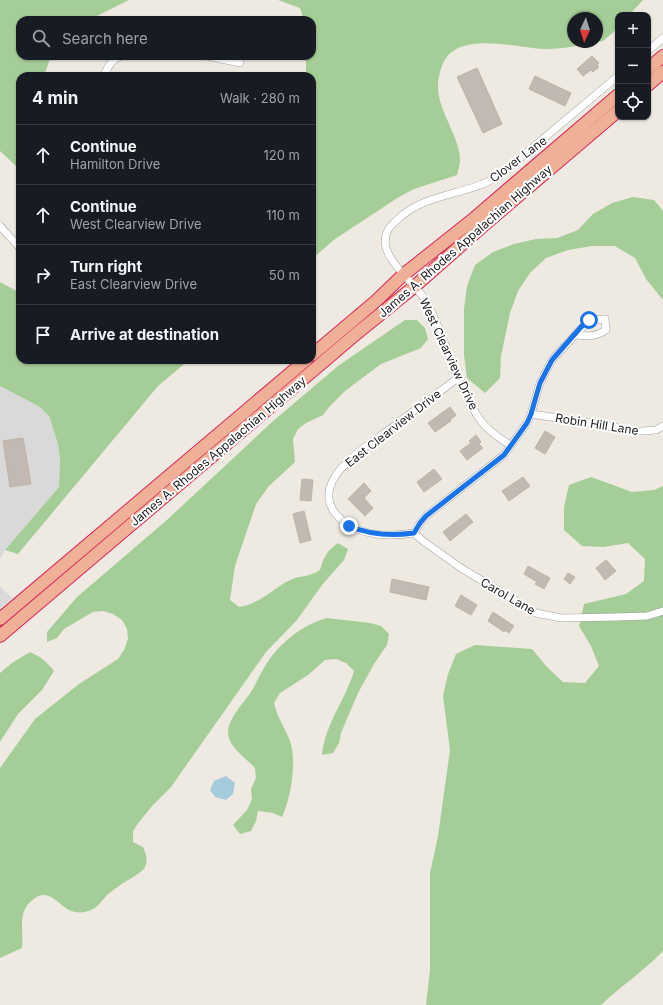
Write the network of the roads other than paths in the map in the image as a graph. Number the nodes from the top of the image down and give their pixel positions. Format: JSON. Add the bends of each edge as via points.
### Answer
{"nodes":[{"id":1,"x":663,"y":38,"type":"edge"},
{"id":2,"x":650,"y":48,"type":"edge"},
{"id":3,"x":663,"y":56,"type":"edge"},
{"id":4,"x":115,"y":60,"type":"edge"},
{"id":5,"x":226,"y":60,"type":"edge"},
{"id":6,"x":240,"y":63,"type":"dead end"},
{"id":7,"x":651,"y":66,"type":"edge"},
{"id":8,"x":106,"y":72,"type":"edge"},
{"id":9,"x":663,"y":72,"type":"edge"},
{"id":10,"x":615,"y":79,"type":"edge"},
{"id":11,"x":649,"y":84,"type":"edge"},
{"id":12,"x":615,"y":98,"type":"edge"},
{"id":13,"x":615,"y":114,"type":"edge"},
{"id":14,"x":0,"y":226,"type":"edge"},
{"id":15,"x":16,"y":244,"type":"edge"},
{"id":16,"x":403,"y":275,"type":"junction"},
{"id":17,"x":415,"y":286,"type":"junction"},
{"id":18,"x":574,"y":335,"type":"dead end"},
{"id":19,"x":316,"y":352,"type":"edge"},
{"id":20,"x":301,"y":364,"type":"edge"},
{"id":21,"x":458,"y":378,"type":"junction"},
{"id":22,"x":531,"y":414,"type":"junction"},
{"id":23,"x":663,"y":426,"type":"edge"},
{"id":24,"x":510,"y":445,"type":"junction"},
{"id":25,"x":414,"y":533,"type":"junction"},
{"id":26,"x":663,"y":611,"type":"edge"},
{"id":27,"x":0,"y":619,"type":"edge"},
{"id":28,"x":0,"y":636,"type":"edge"}],
"edges":[{"from":1,"to":2,"type":"street"},
{"from":3,"to":7,"type":"highway"},
{"from":4,"to":8,"type":"street"},
{"from":5,"to":6,"type":"street"},
{"from":9,"to":11,"type":"highway"},
{"from":10,"to":16,"type":"street","name":"Clover Lane","via":[[500,175],[472,189],[438,196],[400,217],[388,230],[385,245]]},
{"from":12,"to":16,"type":"highway","name":"James A. Rhodes Appalachian Highway","via":[[471,221]]},
{"from":13,"to":17,"type":"highway","name":"James A. Rhodes Appalachian Highway"},
{"from":14,"to":15,"type":"street"},
{"from":16,"to":17,"type":"street","name":"Clover Lane"},
{"from":16,"to":19,"type":"highway","name":"James A. Rhodes Appalachian Highway"},
{"from":17,"to":21,"type":"street","name":"West Clearview Drive","via":[[426,300]]},
{"from":17,"to":28,"type":"highway","name":"James A. Rhodes Appalachian Highway"},
{"from":18,"to":22,"type":"street","via":[[552,360],[540,383]]},
{"from":20,"to":27,"type":"highway","name":"James A. Rhodes Appalachian Highway"},
{"from":21,"to":24,"type":"street","name":"West Clearview Drive","via":[[481,422]]},
{"from":21,"to":25,"type":"street","name":"East Clearview Drive","via":[[364,448],[336,475],[328,492],[328,498],[337,517],[349,526],[380,534]]},
{"from":22,"to":23,"type":"street","name":"Robin Hill Lane","via":[[643,432]]},
{"from":22,"to":24,"type":"street"},
{"from":24,"to":25,"type":"street","via":[[504,455],[426,516]]},
{"from":25,"to":26,"type":"street","name":"Carol Lane","via":[[462,568],[536,613],[561,618],[647,616]]}]}
